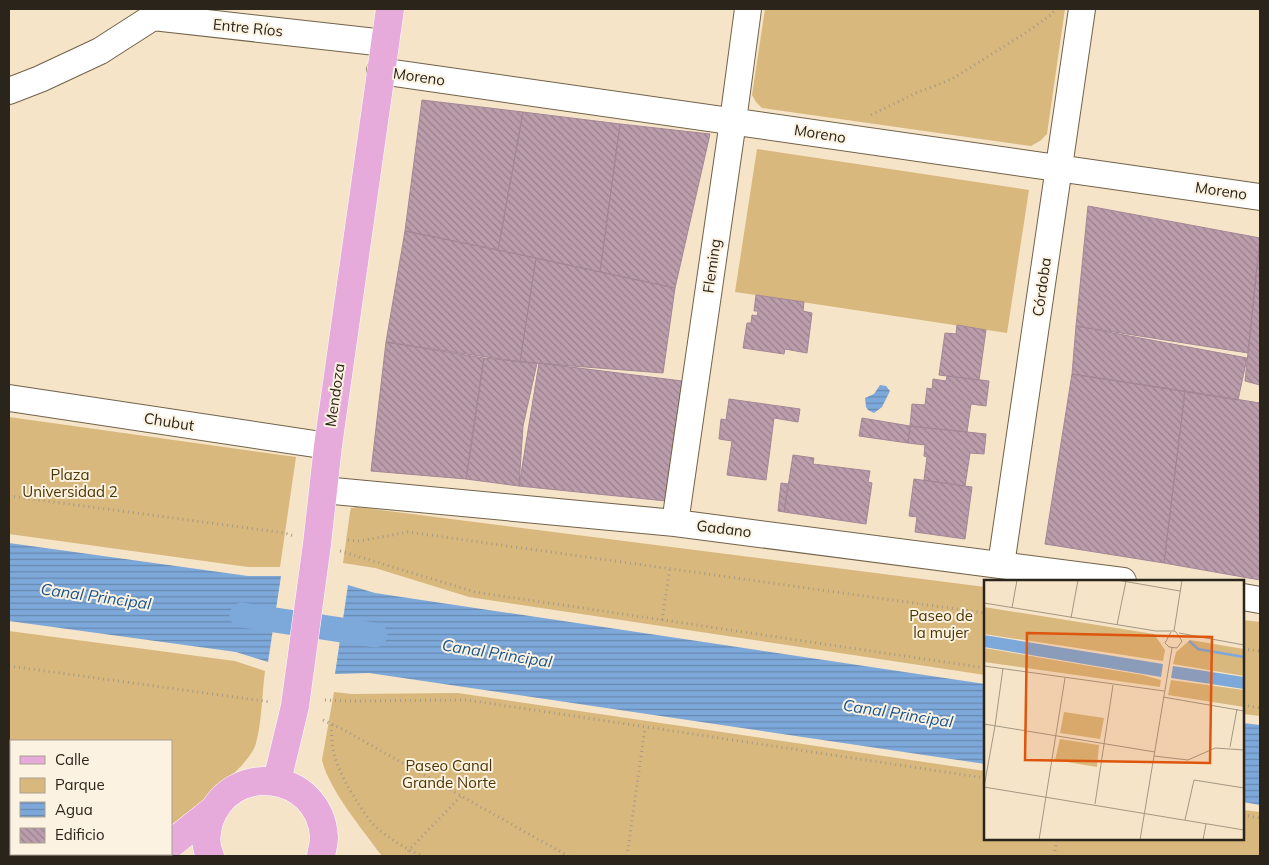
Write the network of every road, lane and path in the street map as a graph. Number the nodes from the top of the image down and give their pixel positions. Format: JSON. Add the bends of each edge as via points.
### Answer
{"nodes":[{"id":1,"x":390,"y":9,"type":"edge"},
{"id":2,"x":748,"y":9,"type":"edge"},
{"id":3,"x":1055,"y":9,"type":"edge"},
{"id":4,"x":1082,"y":9,"type":"edge"},
{"id":5,"x":385,"y":43,"type":"junction"},
{"id":6,"x":380,"y":71,"type":"junction"},
{"id":7,"x":9,"y":91,"type":"edge"},
{"id":8,"x":867,"y":116,"type":"dead end"},
{"id":9,"x":733,"y":121,"type":"junction"},
{"id":10,"x":1058,"y":169,"type":"junction"},
{"id":11,"x":1260,"y":197,"type":"edge"},
{"id":12,"x":9,"y":398,"type":"edge"},
{"id":13,"x":328,"y":446,"type":"junction"},
{"id":14,"x":323,"y":490,"type":"junction"},
{"id":15,"x":9,"y":496,"type":"edge"},
{"id":16,"x":675,"y":523,"type":"junction"},
{"id":17,"x":348,"y":540,"type":"dead end"},
{"id":18,"x":316,"y":557,"type":"junction"},
{"id":19,"x":1002,"y":565,"type":"junction"},
{"id":20,"x":670,"y":568,"type":"junction"},
{"id":21,"x":1115,"y":580,"type":"edge"},
{"id":22,"x":1244,"y":598,"type":"edge"},
{"id":23,"x":1260,"y":600,"type":"edge"},
{"id":24,"x":984,"y":612,"type":"edge"},
{"id":25,"x":662,"y":620,"type":"junction"},
{"id":26,"x":1244,"y":649,"type":"edge"},
{"id":27,"x":1260,"y":652,"type":"edge"},
{"id":28,"x":9,"y":666,"type":"edge"},
{"id":29,"x":984,"y":668,"type":"edge"},
{"id":30,"x":325,"y":700,"type":"dead end"},
{"id":31,"x":295,"y":706,"type":"junction"},
{"id":32,"x":1244,"y":706,"type":"edge"},
{"id":33,"x":1260,"y":708,"type":"edge"},
{"id":34,"x":323,"y":720,"type":"dead end"},
{"id":35,"x":332,"y":725,"type":"junction"},
{"id":36,"x":646,"y":728,"type":"junction"},
{"id":37,"x":984,"y":778,"type":"edge"},
{"id":38,"x":277,"y":781,"type":"junction"},
{"id":39,"x":461,"y":796,"type":"junction"},
{"id":40,"x":212,"y":811,"type":"junction"},
{"id":41,"x":1244,"y":815,"type":"edge"},
{"id":42,"x":1260,"y":818,"type":"edge"},
{"id":43,"x":1057,"y":840,"type":"edge"},
{"id":44,"x":172,"y":843,"type":"edge"},
{"id":45,"x":329,"y":850,"type":"edge"},
{"id":46,"x":409,"y":850,"type":"junction"},
{"id":47,"x":210,"y":856,"type":"edge"},
{"id":48,"x":406,"y":856,"type":"edge"},
{"id":49,"x":422,"y":856,"type":"edge"},
{"id":50,"x":568,"y":856,"type":"edge"},
{"id":51,"x":627,"y":856,"type":"edge"},
{"id":52,"x":1054,"y":856,"type":"edge"}],
"edges":[{"from":1,"to":5,"type":"main road","name":"Mendoza"},
{"from":2,"to":9,"type":"street","name":"Fleming"},
{"from":3,"to":8,"type":"path","via":[[1027,32],[952,79]]},
{"from":4,"to":10,"type":"street","name":"Córdoba"},
{"from":5,"to":6,"type":"main road","name":"Mendoza"},
{"from":5,"to":7,"type":"street","name":"Entre Ríos","via":[[153,17],[100,51]]},
{"from":6,"to":9,"type":"street","name":"Moreno"},
{"from":6,"to":13,"type":"main road","name":"Mendoza"},
{"from":9,"to":10,"type":"street","name":"Moreno"},
{"from":9,"to":16,"type":"street","name":"Fleming"},
{"from":10,"to":11,"type":"street","name":"Moreno"},
{"from":10,"to":19,"type":"street","name":"Córdoba"},
{"from":12,"to":13,"type":"street","name":"Chubut"},
{"from":13,"to":14,"type":"main road","name":"Mendoza"},
{"from":14,"to":16,"type":"street","name":"Gadano"},
{"from":14,"to":18,"type":"main road","name":"Mendoza"},
{"from":15,"to":18,"type":"path","via":[[284,533]]},
{"from":16,"to":19,"type":"street","name":"Gadano"},
{"from":17,"to":20,"type":"path","via":[[360,541],[408,532]]},
{"from":18,"to":25,"type":"path","via":[[474,592]]},
{"from":18,"to":31,"type":"main road","name":"Mendoza"},
{"from":19,"to":21,"type":"street","name":"Gadano"},
{"from":20,"to":24,"type":"path"},
{"from":20,"to":25,"type":"path"},
{"from":22,"to":23,"type":"street"},
{"from":25,"to":29,"type":"path"},
{"from":26,"to":27,"type":"path"},
{"from":28,"to":31,"type":"path"},
{"from":30,"to":36,"type":"path","via":[[467,700]]},
{"from":31,"to":38,"type":"main road","name":"Mendoza"},
{"from":32,"to":33,"type":"path"},
{"from":34,"to":35,"type":"path"},
{"from":35,"to":39,"type":"path"},
{"from":35,"to":46,"type":"path","via":[[334,755],[344,781],[376,827]]},
{"from":36,"to":37,"type":"path"},
{"from":36,"to":51,"type":"path"},
{"from":38,"to":40,"type":"main road","via":[[261,780],[241,785]]},
{"from":38,"to":45,"type":"main road","via":[[298,790],[312,803],[321,820]]},
{"from":39,"to":46,"type":"path"},
{"from":39,"to":50,"type":"path"},
{"from":40,"to":44,"type":"main road"},
{"from":40,"to":47,"type":"main road","via":[[206,830]]},
{"from":41,"to":42,"type":"path"},
{"from":43,"to":52,"type":"path"},
{"from":46,"to":48,"type":"path"},
{"from":46,"to":49,"type":"path"}]}
